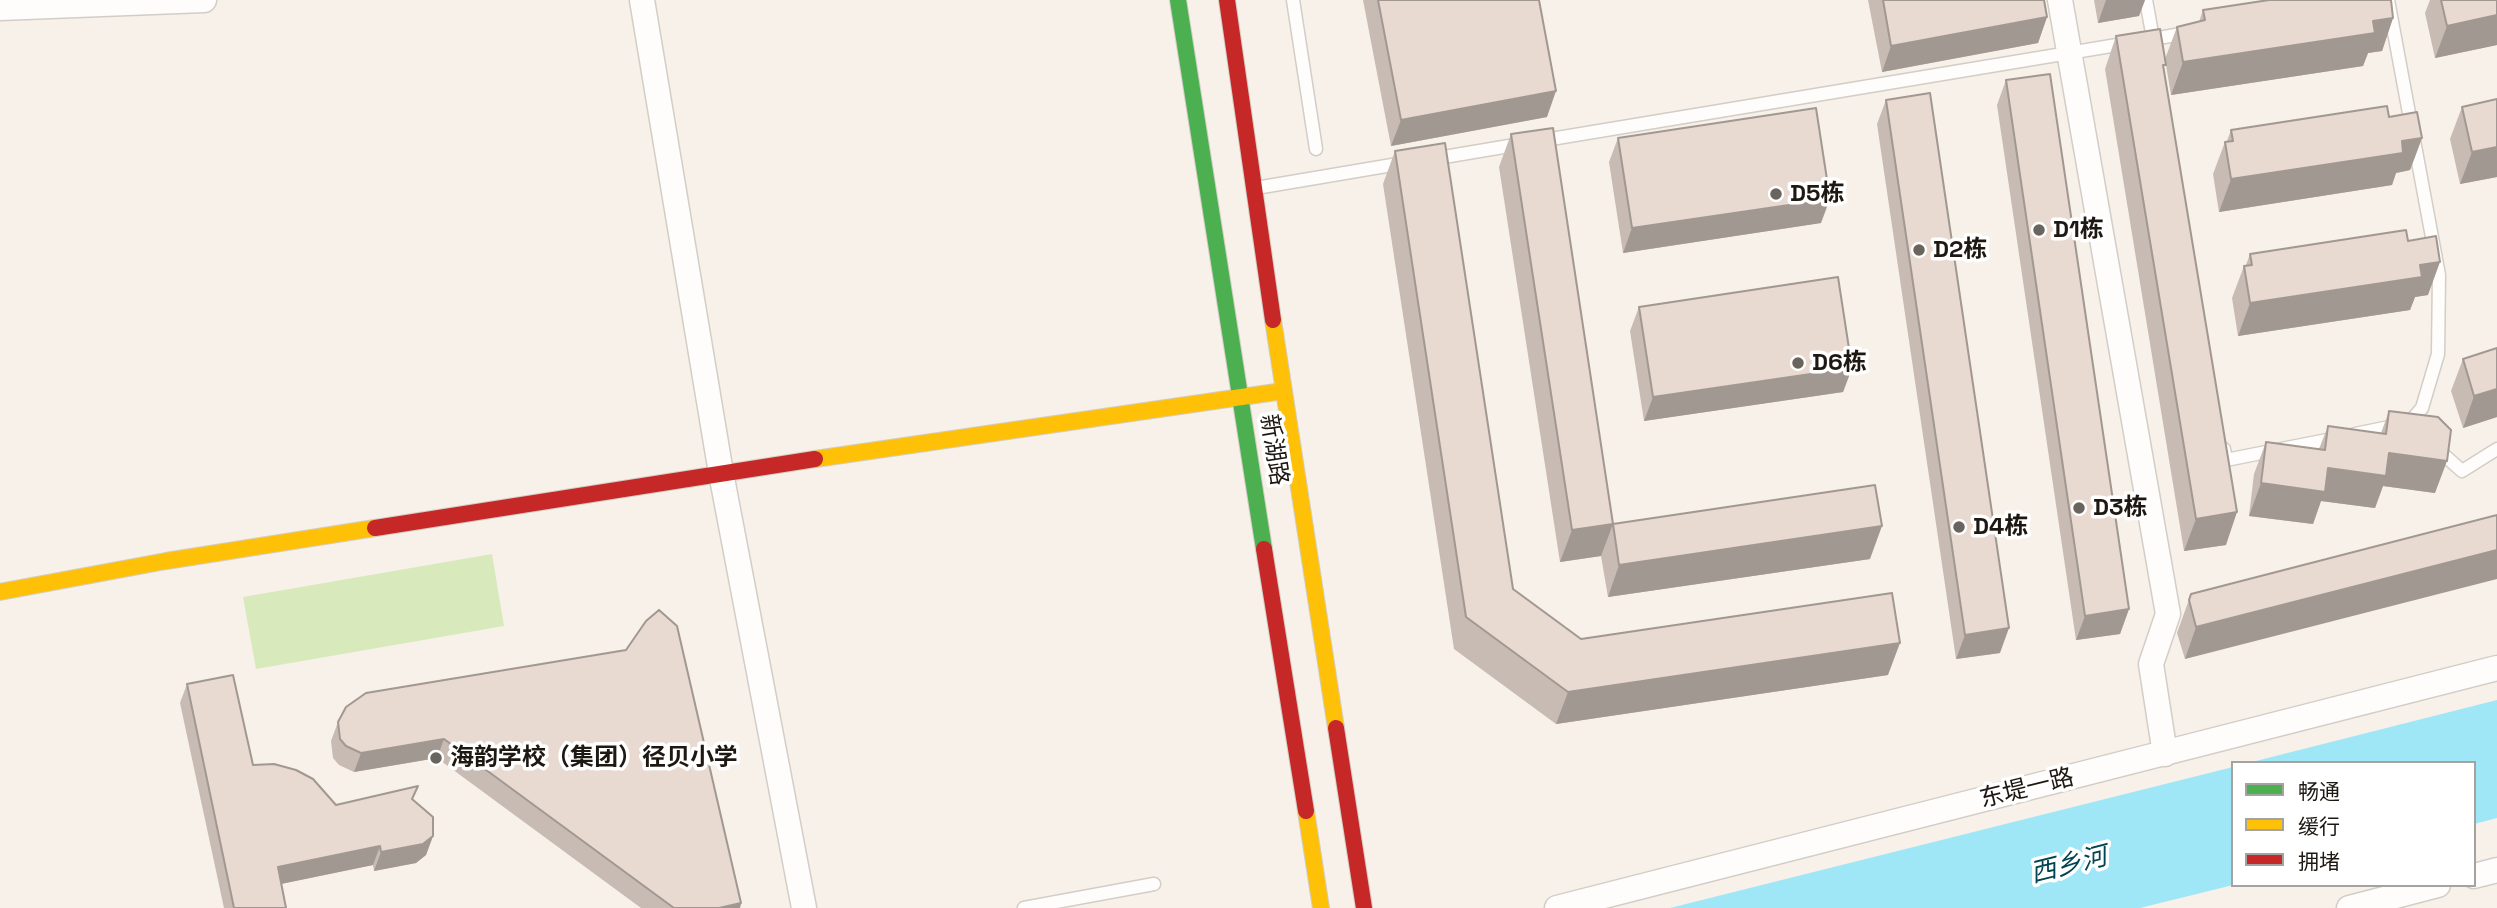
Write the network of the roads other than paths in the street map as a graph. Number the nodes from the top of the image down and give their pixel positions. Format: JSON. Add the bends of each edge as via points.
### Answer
{"nodes":[{"id":1,"x":204,"y":0,"type":"edge"},
{"id":2,"x":642,"y":0,"type":"edge"},
{"id":3,"x":1178,"y":0,"type":"edge"},
{"id":4,"x":1227,"y":0,"type":"edge"},
{"id":5,"x":1293,"y":0,"type":"edge"},
{"id":6,"x":2060,"y":0,"type":"edge"},
{"id":7,"x":2146,"y":0,"type":"edge"},
{"id":8,"x":2390,"y":1,"type":"edge"},
{"id":9,"x":2374,"y":4,"type":"edge"},
{"id":10,"x":0,"y":8,"type":"edge"},
{"id":11,"x":2194,"y":32,"type":"edge"},
{"id":12,"x":2153,"y":38,"type":"junction"},
{"id":13,"x":2155,"y":52,"type":"edge"},
{"id":14,"x":2069,"y":53,"type":"junction"},
{"id":15,"x":1316,"y":149,"type":"dead end"},
{"id":16,"x":1253,"y":188,"type":"junction"},
{"id":17,"x":1283,"y":391,"type":"junction"},
{"id":18,"x":1241,"y":397,"type":"junction"},
{"id":19,"x":2418,"y":431,"type":"junction"},
{"id":20,"x":2221,"y":433,"type":"edge"},
{"id":21,"x":2497,"y":449,"type":"edge"},
{"id":22,"x":721,"y":473,"type":"junction"},
{"id":23,"x":0,"y":592,"type":"edge"},
{"id":24,"x":2497,"y":668,"type":"edge"},
{"id":25,"x":2165,"y":754,"type":"junction"},
{"id":26,"x":2497,"y":870,"type":"edge"},
{"id":27,"x":2476,"y":875,"type":"edge"},
{"id":28,"x":1154,"y":884,"type":"dead end"},
{"id":29,"x":2430,"y":887,"type":"edge"},
{"id":30,"x":804,"y":908,"type":"edge"},
{"id":31,"x":1024,"y":908,"type":"edge"},
{"id":32,"x":1321,"y":908,"type":"edge"},
{"id":33,"x":1364,"y":908,"type":"edge"},
{"id":34,"x":1557,"y":908,"type":"edge"},
{"id":35,"x":2349,"y":908,"type":"edge"}],
"edges":[{"from":1,"to":10,"type":"street"},
{"from":2,"to":22,"type":"street"},
{"from":3,"to":18,"type":"main road","name":"新湖路"},
{"from":4,"to":16,"type":"main road","name":"新湖路"},
{"from":5,"to":15,"type":"lane"},
{"from":6,"to":14,"type":"street"},
{"from":7,"to":12,"type":"lane"},
{"from":8,"to":9,"type":"lane"},
{"from":8,"to":19,"type":"lane","via":[[2439,275],[2438,354]]},
{"from":11,"to":12,"type":"lane"},
{"from":12,"to":13,"type":"lane"},
{"from":12,"to":14,"type":"lane"},
{"from":14,"to":16,"type":"lane"},
{"from":14,"to":25,"type":"street","via":[[2175,612],[2151,664]]},
{"from":16,"to":17,"type":"main road","name":"新湖路"},
{"from":17,"to":18,"type":"main road"},
{"from":17,"to":33,"type":"main road","name":"新湖路"},
{"from":18,"to":22,"type":"main road"},
{"from":18,"to":32,"type":"main road","name":"新湖路"},
{"from":19,"to":20,"type":"lane","via":[[2226,460]]},
{"from":19,"to":21,"type":"lane","via":[[2462,471]]},
{"from":22,"to":23,"type":"main road","via":[[166,561]]},
{"from":22,"to":30,"type":"street"},
{"from":24,"to":25,"type":"street","name":"东堤一路"},
{"from":25,"to":34,"type":"street","name":"东堤一路"},
{"from":26,"to":27,"type":"street"},
{"from":28,"to":31,"type":"lane"},
{"from":29,"to":35,"type":"street"}]}
